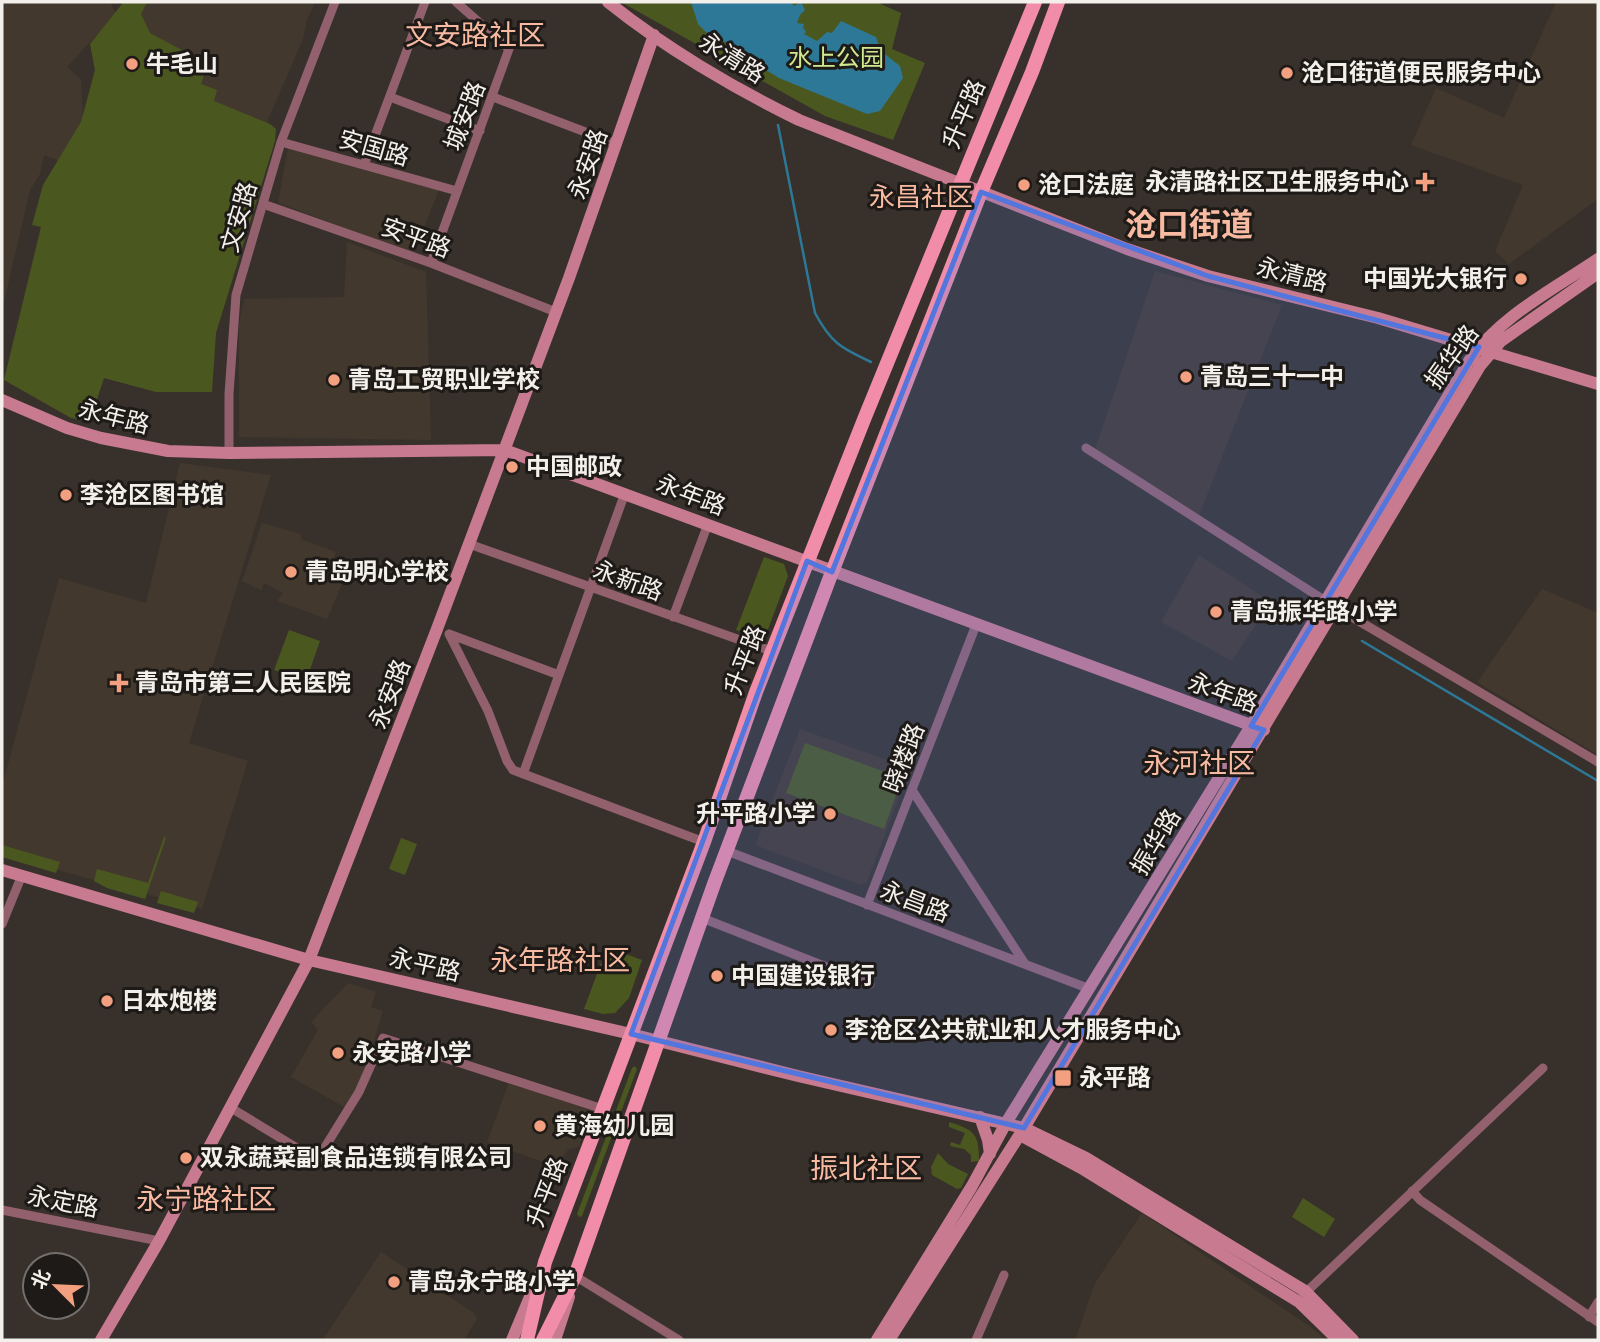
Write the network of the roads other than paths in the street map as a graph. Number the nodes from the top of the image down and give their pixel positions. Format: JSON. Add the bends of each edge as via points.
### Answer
{"nodes":[{"id":1,"x":335,"y":2,"type":"edge"},
{"id":2,"x":425,"y":2,"type":"edge"},
{"id":3,"x":456,"y":2,"type":"edge"},
{"id":4,"x":608,"y":2,"type":"edge"},
{"id":5,"x":1035,"y":2,"type":"edge"},
{"id":6,"x":1058,"y":2,"type":"edge"},
{"id":7,"x":654,"y":35,"type":"junction"},
{"id":8,"x":390,"y":97,"type":"junction"},
{"id":9,"x":494,"y":97,"type":"junction"},
{"id":10,"x":480,"y":131,"type":"junction"},
{"id":11,"x":281,"y":142,"type":"junction"},
{"id":12,"x":617,"y":144,"type":"junction"},
{"id":13,"x":364,"y":165,"type":"junction"},
{"id":14,"x":960,"y":183,"type":"junction"},
{"id":15,"x":457,"y":191,"type":"junction"},
{"id":16,"x":981,"y":192,"type":"junction"},
{"id":17,"x":262,"y":204,"type":"junction"},
{"id":18,"x":1598,"y":259,"type":"edge"},
{"id":19,"x":430,"y":263,"type":"junction"},
{"id":20,"x":1598,"y":273,"type":"edge"},
{"id":21,"x":556,"y":313,"type":"junction"},
{"id":22,"x":1517,"y":328,"type":"junction"},
{"id":23,"x":1485,"y":349,"type":"junction"},
{"id":24,"x":1523,"y":362,"type":"junction"},
{"id":25,"x":1598,"y":384,"type":"edge"},
{"id":26,"x":2,"y":400,"type":"edge"},
{"id":27,"x":1086,"y":448,"type":"dead end"},
{"id":28,"x":505,"y":450,"type":"junction"},
{"id":29,"x":229,"y":453,"type":"junction"},
{"id":30,"x":625,"y":493,"type":"junction"},
{"id":31,"x":708,"y":524,"type":"junction"},
{"id":32,"x":469,"y":544,"type":"junction"},
{"id":33,"x":807,"y":561,"type":"junction"},
{"id":34,"x":832,"y":572,"type":"junction"},
{"id":35,"x":591,"y":588,"type":"junction"},
{"id":36,"x":1330,"y":604,"type":"junction"},
{"id":37,"x":673,"y":617,"type":"junction"},
{"id":38,"x":976,"y":625,"type":"junction"},
{"id":39,"x":443,"y":631,"type":"junction"},
{"id":40,"x":774,"y":652,"type":"junction"},
{"id":41,"x":559,"y":675,"type":"junction"},
{"id":42,"x":1257,"y":728,"type":"junction"},
{"id":43,"x":1598,"y":762,"type":"edge"},
{"id":44,"x":523,"y":774,"type":"junction"},
{"id":45,"x":912,"y":790,"type":"junction"},
{"id":46,"x":704,"y":842,"type":"junction"},
{"id":47,"x":727,"y":851,"type":"junction"},
{"id":48,"x":2,"y":870,"type":"edge"},
{"id":49,"x":22,"y":876,"type":"junction"},
{"id":50,"x":867,"y":905,"type":"junction"},
{"id":51,"x":702,"y":918,"type":"junction"},
{"id":52,"x":2,"y":924,"type":"edge"},
{"id":53,"x":309,"y":960,"type":"junction"},
{"id":54,"x":1025,"y":964,"type":"junction"},
{"id":55,"x":870,"y":984,"type":"dead end"},
{"id":56,"x":1090,"y":989,"type":"junction"},
{"id":57,"x":631,"y":1034,"type":"junction"},
{"id":58,"x":659,"y":1041,"type":"junction"},
{"id":59,"x":1543,"y":1068,"type":"dead end"},
{"id":60,"x":231,"y":1108,"type":"junction"},
{"id":61,"x":603,"y":1109,"type":"junction"},
{"id":62,"x":980,"y":1117,"type":"junction"},
{"id":63,"x":1006,"y":1123,"type":"junction"},
{"id":64,"x":1022,"y":1132,"type":"junction"},
{"id":65,"x":990,"y":1154,"type":"junction"},
{"id":66,"x":1412,"y":1191,"type":"junction"},
{"id":67,"x":2,"y":1210,"type":"edge"},
{"id":68,"x":159,"y":1241,"type":"junction"},
{"id":69,"x":545,"y":1262,"type":"junction"},
{"id":70,"x":1004,"y":1275,"type":"dead end"},
{"id":71,"x":575,"y":1276,"type":"junction"},
{"id":72,"x":1302,"y":1296,"type":"junction"},
{"id":73,"x":1598,"y":1302,"type":"edge"},
{"id":74,"x":1594,"y":1320,"type":"edge"},
{"id":75,"x":533,"y":1339,"type":"edge"},
{"id":76,"x":102,"y":1340,"type":"edge"},
{"id":77,"x":512,"y":1340,"type":"edge"},
{"id":78,"x":555,"y":1340,"type":"edge"},
{"id":79,"x":679,"y":1340,"type":"edge"},
{"id":80,"x":877,"y":1340,"type":"edge"},
{"id":81,"x":889,"y":1340,"type":"edge"},
{"id":82,"x":976,"y":1340,"type":"edge"},
{"id":83,"x":1338,"y":1340,"type":"edge"},
{"id":84,"x":1353,"y":1340,"type":"edge"}],
"edges":[{"from":1,"to":11,"type":"street","name":"文安路"},
{"from":2,"to":8,"type":"street"},
{"from":3,"to":9,"type":"street","name":"城安路","via":[[509,49]]},
{"from":4,"to":7,"type":"main road","name":"永清路"},
{"from":5,"to":14,"type":"main road","name":"升平路"},
{"from":6,"to":16,"type":"main road","name":"升平路"},
{"from":7,"to":12,"type":"main road","name":"永安路"},
{"from":7,"to":14,"type":"main road","name":"永清路","via":[[799,120]]},
{"from":8,"to":10,"type":"street"},
{"from":8,"to":13,"type":"street"},
{"from":9,"to":10,"type":"street","name":"城安路"},
{"from":9,"to":12,"type":"street"},
{"from":10,"to":15,"type":"street","name":"城安路"},
{"from":11,"to":13,"type":"street","name":"安国路"},
{"from":11,"to":17,"type":"street","name":"文安路"},
{"from":12,"to":21,"type":"main road","name":"永安路"},
{"from":13,"to":15,"type":"street","name":"安国路"},
{"from":14,"to":16,"type":"main road","name":"永清路"},
{"from":14,"to":33,"type":"main road","name":"升平路"},
{"from":15,"to":19,"type":"street","name":"城安路"},
{"from":16,"to":23,"type":"main road","name":"永清路","via":[[1208,276]]},
{"from":16,"to":34,"type":"main road","name":"升平路"},
{"from":17,"to":19,"type":"street","name":"安平路"},
{"from":17,"to":29,"type":"street","name":"文安路","via":[[236,295]]},
{"from":18,"to":23,"type":"main road","name":"振华路","via":[[1519,313]]},
{"from":19,"to":21,"type":"street","name":"安平路"},
{"from":20,"to":22,"type":"main road","name":"振华路"},
{"from":21,"to":28,"type":"main road","name":"永安路"},
{"from":22,"to":23,"type":"main road","name":"振华路"},
{"from":22,"to":24,"type":"main road","via":[[1515,349]]},
{"from":23,"to":24,"type":"main road","name":"永清路"},
{"from":23,"to":36,"type":"main road","name":"振华路"},
{"from":24,"to":25,"type":"main road","name":"永清路"},
{"from":26,"to":29,"type":"main road","name":"永年路","via":[[101,438],[168,451]]},
{"from":27,"to":36,"type":"street"},
{"from":28,"to":29,"type":"main road","name":"永年路"},
{"from":28,"to":30,"type":"main road","name":"永年路"},
{"from":28,"to":32,"type":"main road","name":"永安路"},
{"from":30,"to":31,"type":"main road","name":"永年路"},
{"from":30,"to":35,"type":"street"},
{"from":31,"to":33,"type":"main road","name":"永年路"},
{"from":31,"to":37,"type":"street"},
{"from":32,"to":35,"type":"street","name":"永新路"},
{"from":32,"to":39,"type":"main road","name":"永安路"},
{"from":33,"to":34,"type":"main road","name":"永年路"},
{"from":33,"to":40,"type":"main road","name":"升平路"},
{"from":34,"to":38,"type":"main road","name":"永年路"},
{"from":34,"to":47,"type":"main road","name":"升平路"},
{"from":35,"to":37,"type":"street","name":"永新路"},
{"from":35,"to":41,"type":"street"},
{"from":36,"to":42,"type":"main road","name":"振华路"},
{"from":36,"to":43,"type":"street"},
{"from":37,"to":40,"type":"street","name":"永新路"},
{"from":38,"to":42,"type":"main road","name":"永年路"},
{"from":38,"to":45,"type":"street","name":"晓楼路"},
{"from":39,"to":41,"type":"street"},
{"from":39,"to":44,"type":"street","via":[[488,711],[507,761]]},
{"from":39,"to":53,"type":"main road","name":"永安路"},
{"from":40,"to":46,"type":"main road","name":"升平路"},
{"from":41,"to":44,"type":"street"},
{"from":42,"to":56,"type":"main road","name":"振华路"},
{"from":42,"to":64,"type":"main road","name":"振华路"},
{"from":44,"to":46,"type":"street"},
{"from":45,"to":50,"type":"street","name":"晓楼路"},
{"from":45,"to":54,"type":"street"},
{"from":46,"to":57,"type":"main road","name":"升平路"},
{"from":47,"to":50,"type":"street","name":"永昌路"},
{"from":47,"to":51,"type":"main road","name":"升平路"},
{"from":48,"to":49,"type":"main road","name":"永平路"},
{"from":49,"to":52,"type":"street"},
{"from":49,"to":53,"type":"main road","name":"永平路"},
{"from":50,"to":54,"type":"street","name":"永昌路"},
{"from":51,"to":55,"type":"street"},
{"from":51,"to":58,"type":"main road","name":"升平路"},
{"from":53,"to":57,"type":"main road","name":"永平路"},
{"from":53,"to":60,"type":"main road","name":"永安路"},
{"from":54,"to":56,"type":"street","name":"永昌路"},
{"from":56,"to":63,"type":"main road","name":"振华路"},
{"from":57,"to":58,"type":"main road","name":"永平路"},
{"from":57,"to":61,"type":"main road","name":"升平路"},
{"from":58,"to":62,"type":"main road","name":"永平路"},
{"from":58,"to":71,"type":"main road","name":"升平路"},
{"from":59,"to":66,"type":"street"},
{"from":60,"to":61,"type":"street","via":[[317,1160],[359,1092],[383,1038]]},
{"from":60,"to":68,"type":"main road","name":"永安路"},
{"from":61,"to":69,"type":"main road","name":"升平路"},
{"from":62,"to":63,"type":"main road","name":"永平路"},
{"from":62,"to":65,"type":"main road"},
{"from":63,"to":64,"type":"main road","name":"永平路"},
{"from":63,"to":65,"type":"main road","name":"振华路"},
{"from":64,"to":72,"type":"main road","name":"永平路","via":[[1086,1158]]},
{"from":64,"to":81,"type":"main road","name":"振华路"},
{"from":65,"to":80,"type":"main road","name":"振华路"},
{"from":66,"to":72,"type":"street"},
{"from":66,"to":74,"type":"street"},
{"from":67,"to":68,"type":"street","name":"永定路"},
{"from":68,"to":76,"type":"main road","name":"永安路"},
{"from":69,"to":75,"type":"main road"},
{"from":69,"to":77,"type":"main road","name":"升平路"},
{"from":70,"to":82,"type":"street"},
{"from":71,"to":75,"type":"main road","name":"升平路"},
{"from":71,"to":78,"type":"main road"},
{"from":71,"to":79,"type":"street"},
{"from":72,"to":83,"type":"main road","name":"永平路"},
{"from":72,"to":84,"type":"main road","name":"永平路"},
{"from":73,"to":74,"type":"street"}]}
